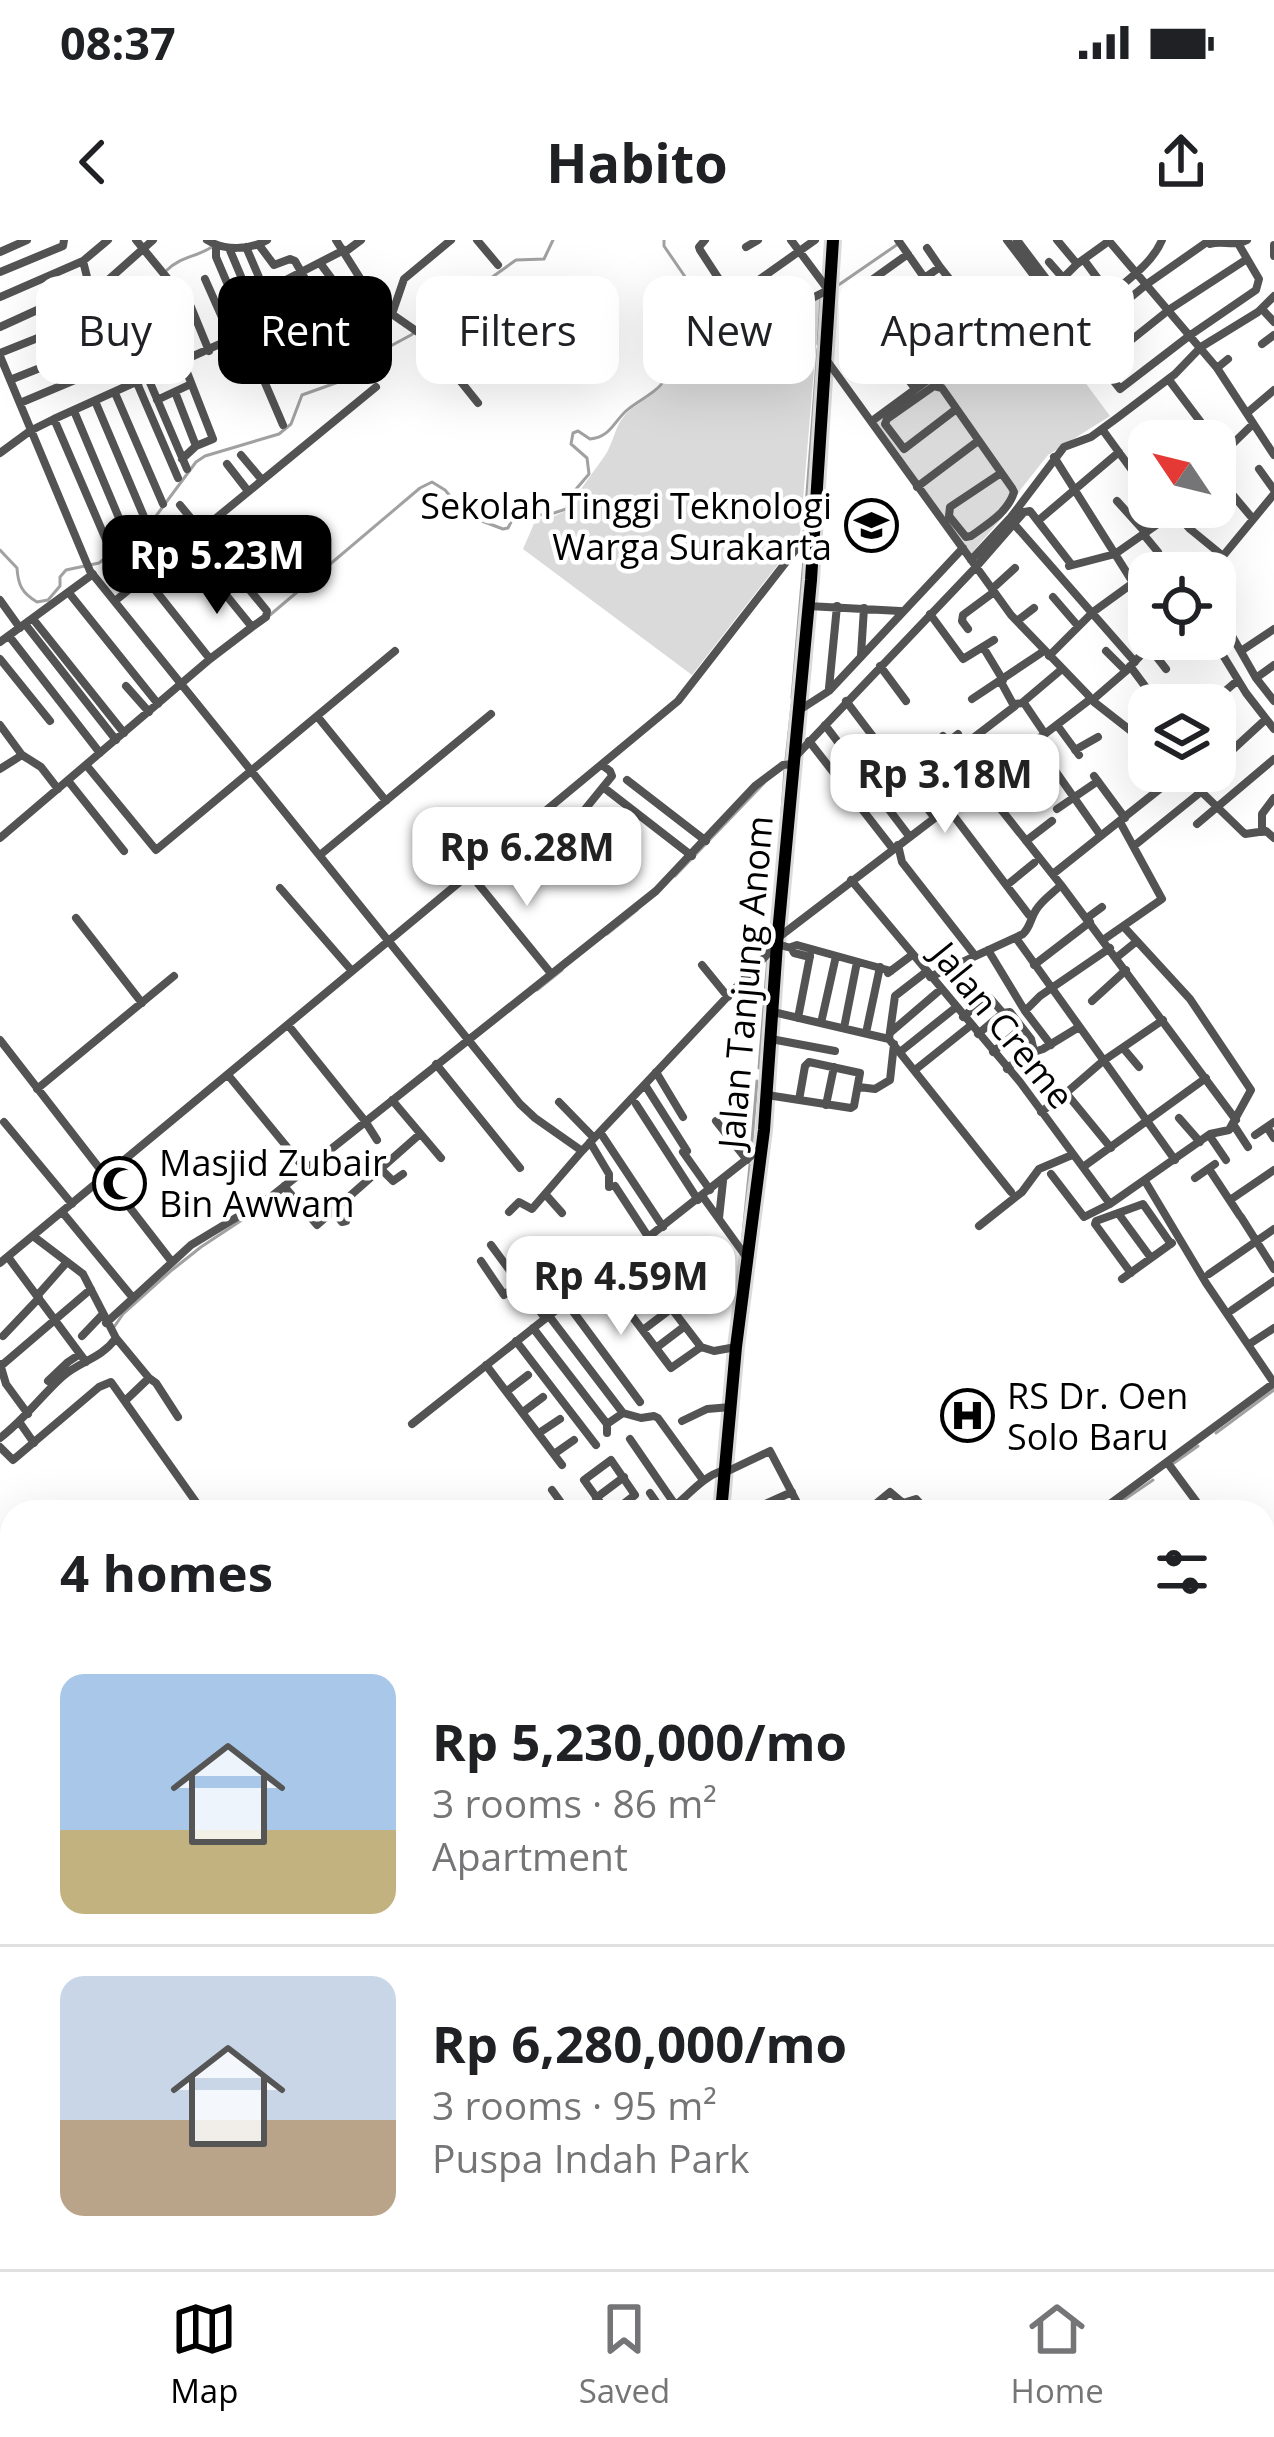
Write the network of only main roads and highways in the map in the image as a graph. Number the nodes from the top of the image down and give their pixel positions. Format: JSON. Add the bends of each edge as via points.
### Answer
{"nodes":[{"id":1,"x":833,"y":240,"type":"edge"},
{"id":2,"x":722,"y":1500,"type":"edge"}],
"edges":[{"from":1,"to":2,"type":"main road","name":"Jalan Tanjung Anom","via":[[767,1095]]}]}
